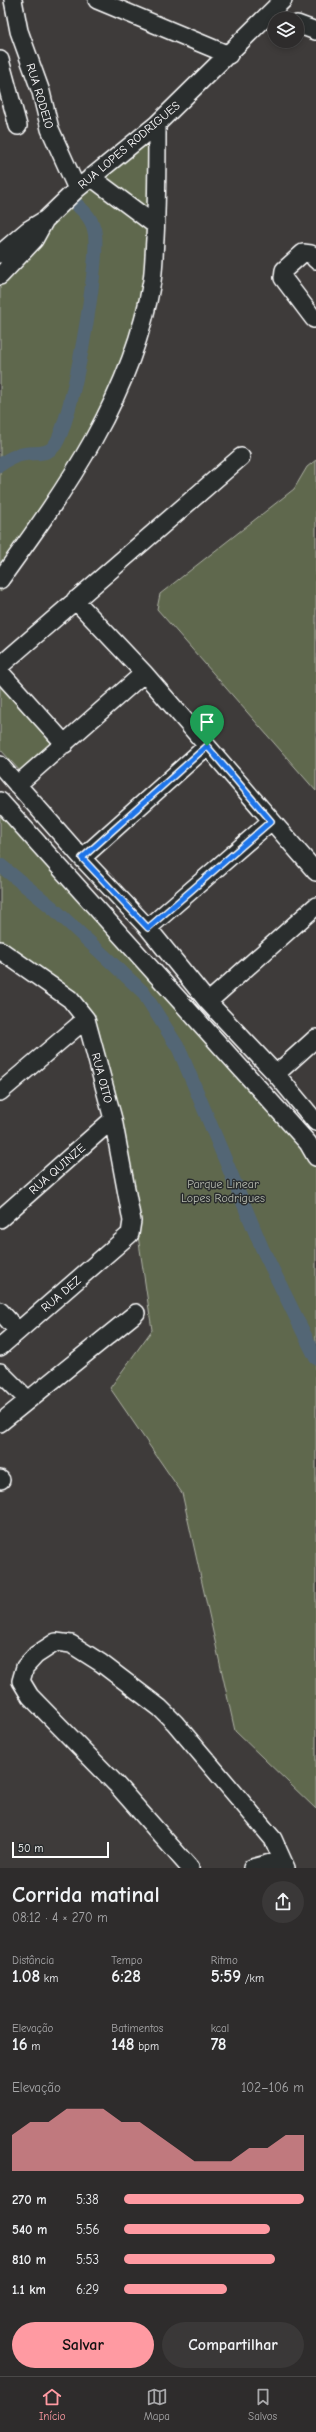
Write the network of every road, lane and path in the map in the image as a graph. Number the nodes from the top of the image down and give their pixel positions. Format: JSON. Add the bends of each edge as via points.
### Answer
{"nodes":[{"id":1,"x":13,"y":0,"type":"edge"},
{"id":2,"x":97,"y":0,"type":"edge"},
{"id":3,"x":279,"y":4,"type":"edge"},
{"id":4,"x":304,"y":27,"type":"edge"},
{"id":5,"x":316,"y":31,"type":"edge"},
{"id":6,"x":229,"y":55,"type":"junction"},
{"id":7,"x":0,"y":60,"type":"edge"},
{"id":8,"x":157,"y":124,"type":"junction"},
{"id":9,"x":18,"y":126,"type":"dead end"},
{"id":10,"x":91,"y":177,"type":"junction"},
{"id":11,"x":77,"y":189,"type":"junction"},
{"id":12,"x":46,"y":219,"type":"junction"},
{"id":13,"x":155,"y":225,"type":"junction"},
{"id":14,"x":0,"y":254,"type":"edge"},
{"id":15,"x":316,"y":260,"type":"edge"},
{"id":16,"x":0,"y":276,"type":"edge"},
{"id":17,"x":315,"y":319,"type":"edge"},
{"id":18,"x":241,"y":457,"type":"dead end"},
{"id":19,"x":0,"y":580,"type":"edge"},
{"id":20,"x":75,"y":600,"type":"junction"},
{"id":21,"x":0,"y":666,"type":"edge"},
{"id":22,"x":0,"y":672,"type":"edge"},
{"id":23,"x":144,"y":673,"type":"junction"},
{"id":24,"x":65,"y":744,"type":"junction"},
{"id":25,"x":207,"y":746,"type":"junction"},
{"id":26,"x":0,"y":765,"type":"edge"},
{"id":27,"x":17,"y":785,"type":"junction"},
{"id":28,"x":0,"y":801,"type":"edge"},
{"id":29,"x":271,"y":821,"type":"junction"},
{"id":30,"x":82,"y":858,"type":"junction"},
{"id":31,"x":316,"y":872,"type":"edge"},
{"id":32,"x":316,"y":906,"type":"edge"},
{"id":33,"x":148,"y":928,"type":"junction"},
{"id":34,"x":3,"y":956,"type":"edge"},
{"id":35,"x":208,"y":1002,"type":"junction"},
{"id":36,"x":86,"y":1019,"type":"junction"},
{"id":37,"x":316,"y":1038,"type":"edge"},
{"id":38,"x":276,"y":1074,"type":"junction"},
{"id":39,"x":0,"y":1092,"type":"edge"},
{"id":40,"x":113,"y":1119,"type":"junction"},
{"id":41,"x":316,"y":1122,"type":"edge"},
{"id":42,"x":316,"y":1156,"type":"edge"},
{"id":43,"x":0,"y":1219,"type":"edge"},
{"id":44,"x":122,"y":1242,"type":"joint"},
{"id":45,"x":0,"y":1311,"type":"edge"},
{"id":46,"x":136,"y":1313,"type":"dead end"},
{"id":47,"x":18,"y":1331,"type":"junction"},
{"id":48,"x":0,"y":1347,"type":"edge"},
{"id":49,"x":0,"y":1372,"type":"edge"},
{"id":50,"x":28,"y":1399,"type":"junction"},
{"id":51,"x":0,"y":1423,"type":"edge"},
{"id":52,"x":284,"y":1864,"type":"edge"},
{"id":53,"x":190,"y":1868,"type":"edge"},
{"id":54,"x":252,"y":1868,"type":"edge"}],
"edges":[{"from":1,"to":11,"type":"street","name":"RUA RODEIO","via":[[19,31],[41,92],[50,129]]},
{"from":2,"to":6,"type":"street"},
{"from":3,"to":6,"type":"street","name":"RUA LOPES RODRIGUES","via":[[254,26]]},
{"from":4,"to":5,"type":"street"},
{"from":6,"to":8,"type":"street","name":"RUA LOPES RODRIGUES"},
{"from":7,"to":9,"type":"street"},
{"from":8,"to":10,"type":"street","name":"RUA LOPES RODRIGUES"},
{"from":8,"to":13,"type":"street"},
{"from":10,"to":11,"type":"street","name":"RUA LOPES RODRIGUES"},
{"from":10,"to":13,"type":"street"},
{"from":11,"to":12,"type":"street","name":"RUA LOPES RODRIGUES"},
{"from":12,"to":14,"type":"street","name":"RUA LOPES RODRIGUES","via":[[28,230]]},
{"from":12,"to":16,"type":"street","name":"RUA LOPES RODRIGUES","via":[[34,240]]},
{"from":13,"to":19,"type":"street","via":[[152,280],[146,309],[138,339],[114,401],[62,494]]},
{"from":15,"to":17,"type":"street","via":[[311,254],[303,254],[284,270],[283,278]]},
{"from":18,"to":20,"type":"street"},
{"from":20,"to":21,"type":"street"},
{"from":20,"to":23,"type":"street"},
{"from":22,"to":24,"type":"street"},
{"from":23,"to":24,"type":"street"},
{"from":23,"to":25,"type":"street"},
{"from":24,"to":27,"type":"street"},
{"from":25,"to":29,"type":"street"},
{"from":25,"to":30,"type":"street"},
{"from":26,"to":27,"type":"street"},
{"from":27,"to":30,"type":"street"},
{"from":28,"to":42,"type":"street","via":[[308,1143]]},
{"from":29,"to":31,"type":"street"},
{"from":29,"to":33,"type":"street"},
{"from":30,"to":33,"type":"street"},
{"from":32,"to":35,"type":"street"},
{"from":33,"to":35,"type":"street"},
{"from":34,"to":36,"type":"street","name":"RUA OITO","via":[[70,999]]},
{"from":35,"to":38,"type":"street"},
{"from":36,"to":39,"type":"street"},
{"from":36,"to":40,"type":"street","name":"RUA OITO"},
{"from":37,"to":38,"type":"street"},
{"from":38,"to":41,"type":"street"},
{"from":40,"to":43,"type":"street","name":"RUA QUINZE"},
{"from":40,"to":44,"type":"street","name":"RUA OITO","via":[[132,1220],[130,1234]]},
{"from":44,"to":47,"type":"street","name":"RUA DEZ"},
{"from":45,"to":47,"type":"street"},
{"from":46,"to":50,"type":"street"},
{"from":47,"to":48,"type":"street","name":"RUA DEZ"},
{"from":49,"to":50,"type":"street"},
{"from":50,"to":51,"type":"street"},
{"from":52,"to":53,"type":"street","via":[[273,1839],[160,1708],[101,1663],[71,1644],[51,1644],[24,1667],[21,1681],[30,1696],[116,1784]]},
{"from":52,"to":54,"type":"street"}]}
